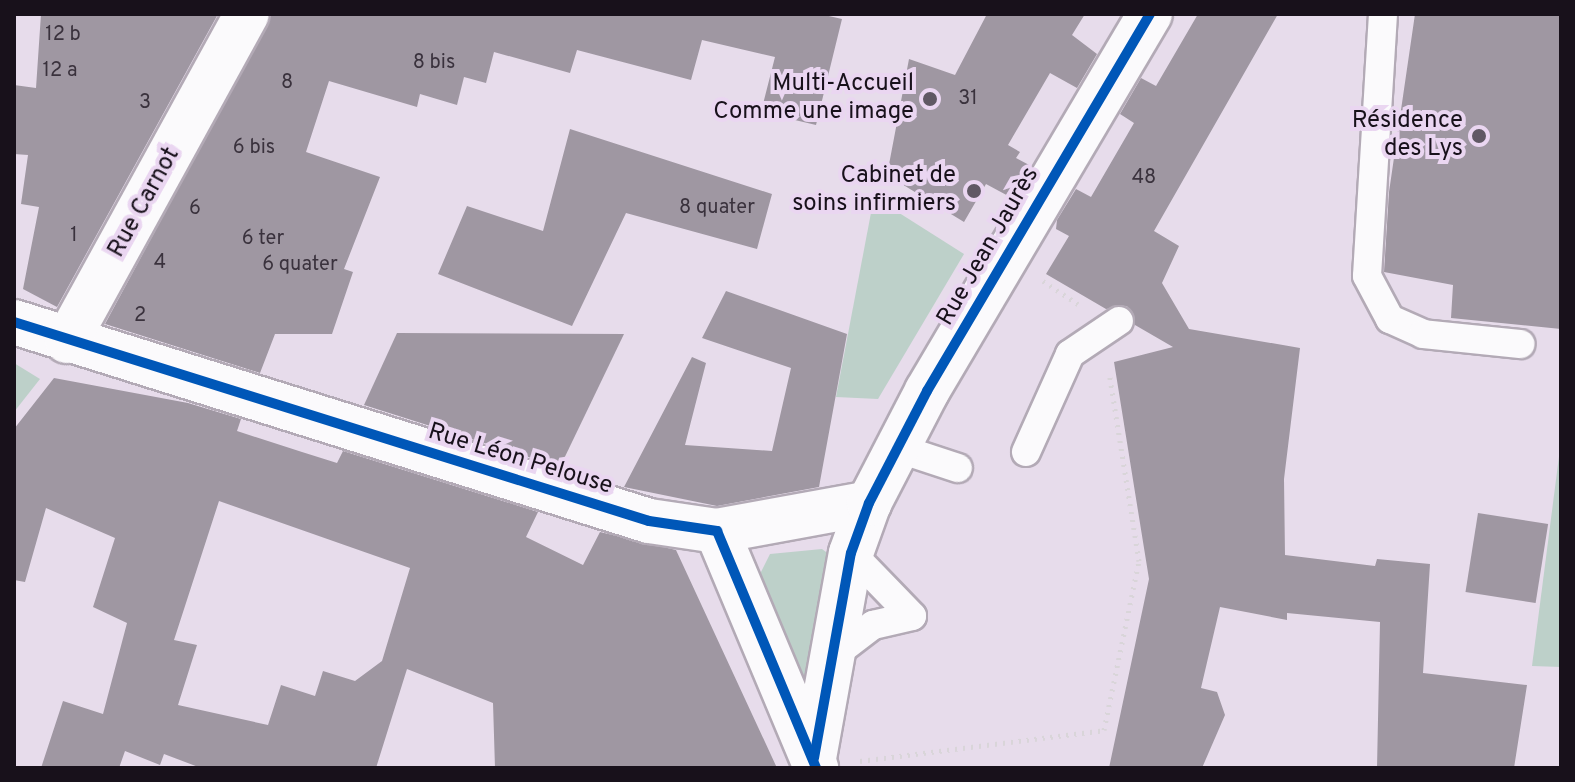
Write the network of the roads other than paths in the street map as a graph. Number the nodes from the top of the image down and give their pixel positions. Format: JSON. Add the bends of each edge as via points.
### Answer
{"nodes":[{"id":1,"x":247,"y":14,"type":"edge"},
{"id":2,"x":1150,"y":14,"type":"edge"},
{"id":3,"x":1383,"y":14,"type":"edge"},
{"id":4,"x":14,"y":322,"type":"edge"},
{"id":5,"x":1110,"y":326,"type":"road end"},
{"id":6,"x":67,"y":341,"type":"junction"},
{"id":7,"x":1520,"y":344,"type":"dead end"},
{"id":8,"x":897,"y":448,"type":"junction"},
{"id":9,"x":1026,"y":452,"type":"dead end"},
{"id":10,"x":958,"y":468,"type":"dead end"},
{"id":11,"x":869,"y":503,"type":"junction"},
{"id":12,"x":717,"y":531,"type":"junction"},
{"id":13,"x":851,"y":553,"type":"junction"},
{"id":14,"x":831,"y":657,"type":"junction"},
{"id":15,"x":828,"y":763,"type":"edge"}],
"edges":[{"from":1,"to":6,"type":"street","name":"Rue Carnot"},
{"from":2,"to":8,"type":"street","name":"Rue Jean Jaurès"},
{"from":3,"to":7,"type":"lane","via":[[1367,276],[1390,319],[1423,334]]},
{"from":4,"to":6,"type":"street"},
{"from":5,"to":9,"type":"lane","via":[[1070,354]]},
{"from":6,"to":12,"type":"street","name":"Rue Léon Pelouse","via":[[649,521]]},
{"from":8,"to":10,"type":"lane"},
{"from":8,"to":11,"type":"street","name":"Rue Jean Jaurès"},
{"from":11,"to":12,"type":"street"},
{"from":11,"to":13,"type":"street","name":"Rue Jean Jaurès"},
{"from":12,"to":15,"type":"street","via":[[744,605]]},
{"from":13,"to":14,"type":"street","name":"Rue Jean Jaurès"},
{"from":13,"to":14,"type":"lane","via":[[912,616],[873,625]]},
{"from":14,"to":15,"type":"street","name":"Rue Jean Jaurès"}]}
